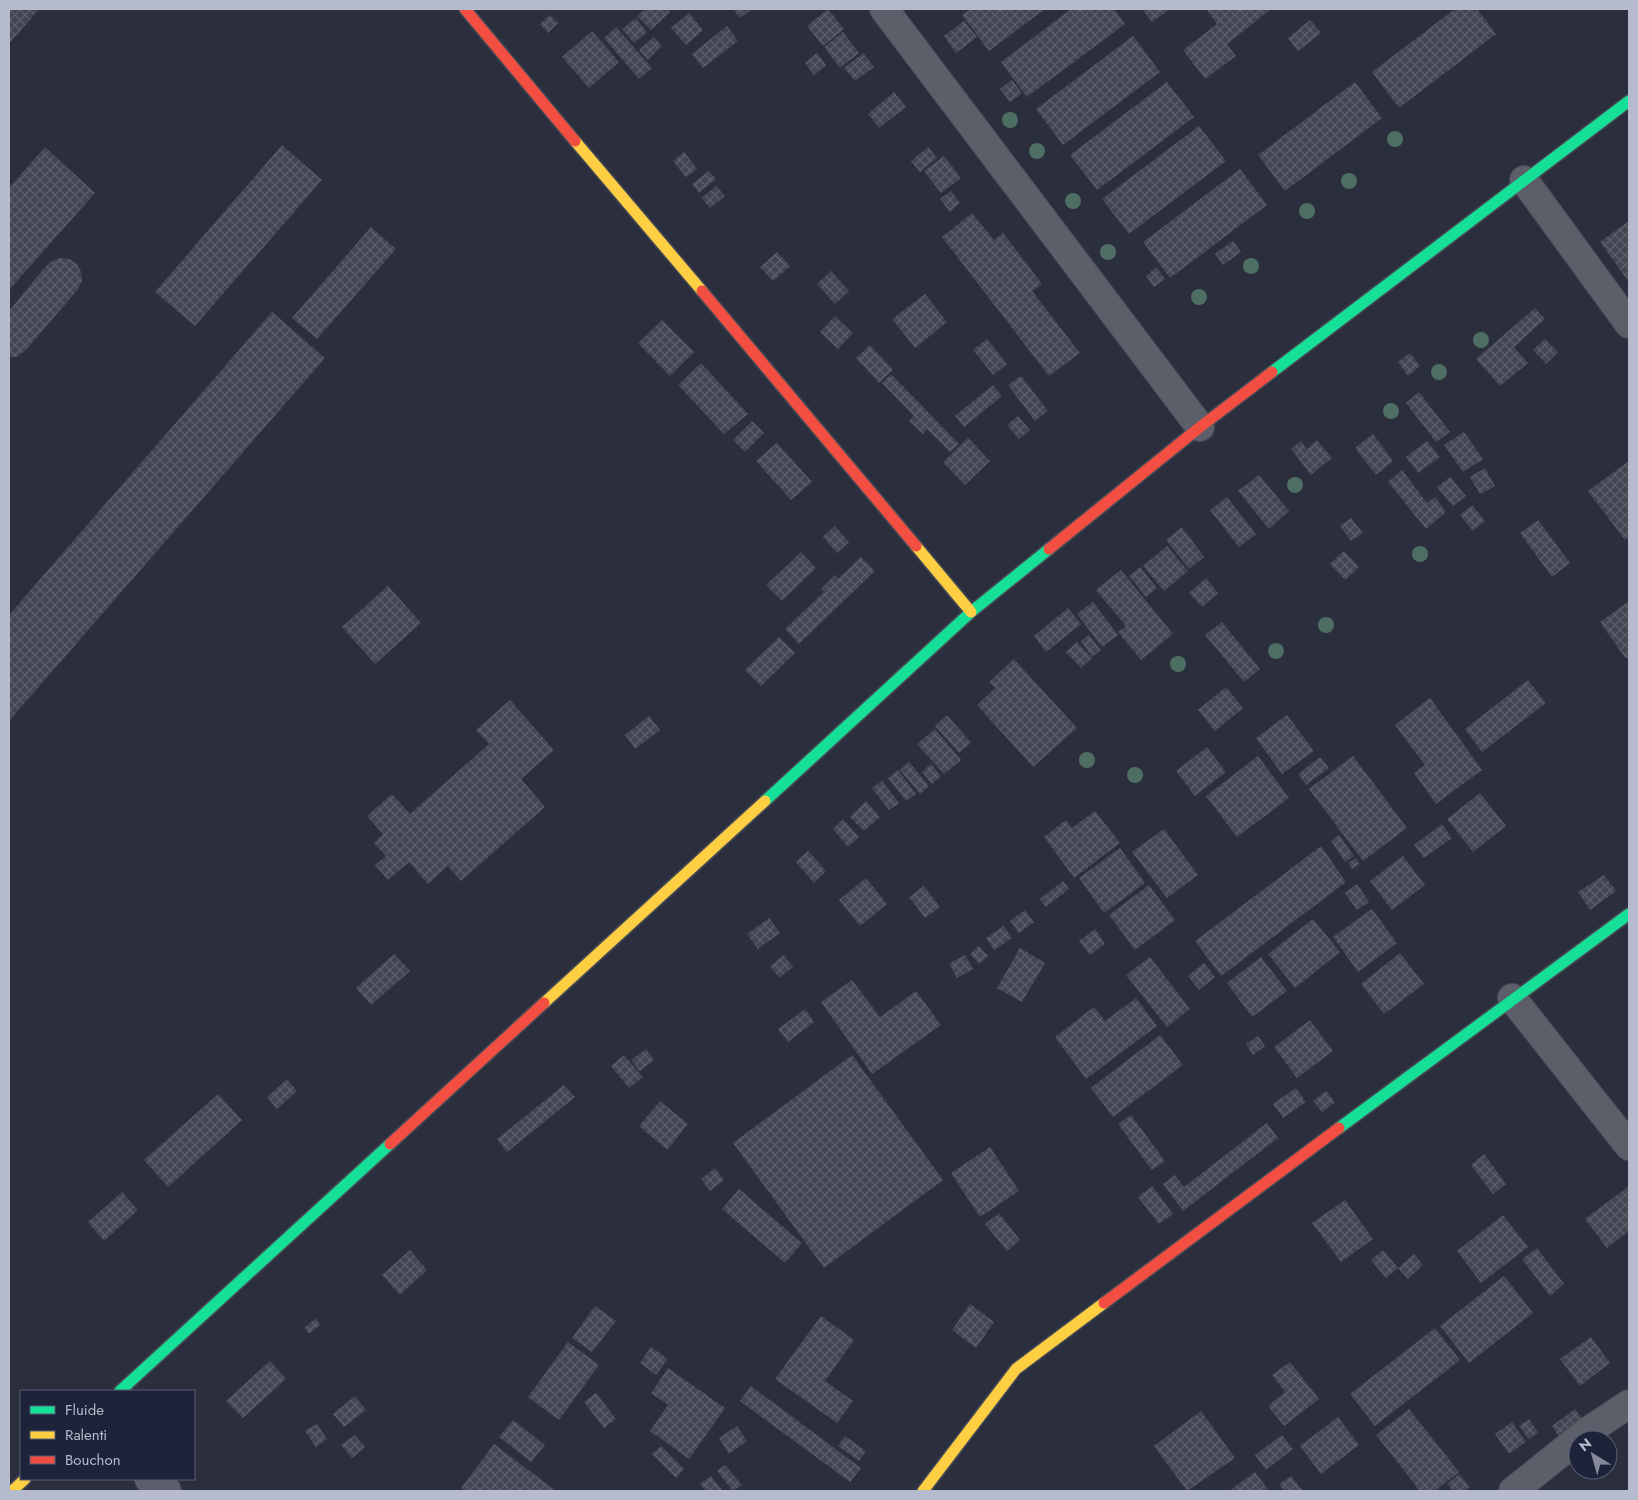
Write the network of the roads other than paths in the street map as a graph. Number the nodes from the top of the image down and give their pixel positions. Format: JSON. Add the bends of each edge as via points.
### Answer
{"nodes":[{"id":1,"x":465,"y":9,"type":"edge"},
{"id":2,"x":884,"y":9,"type":"edge"},
{"id":3,"x":1629,"y":101,"type":"edge"},
{"id":4,"x":1524,"y":180,"type":"junction"},
{"id":5,"x":1629,"y":324,"type":"edge"},
{"id":6,"x":1200,"y":427,"type":"junction"},
{"id":7,"x":971,"y":612,"type":"junction"},
{"id":8,"x":1629,"y":914,"type":"edge"},
{"id":9,"x":1512,"y":998,"type":"junction"},
{"id":10,"x":1629,"y":1146,"type":"edge"},
{"id":11,"x":121,"y":1390,"type":"edge"},
{"id":12,"x":1629,"y":1404,"type":"edge"},
{"id":13,"x":24,"y":1480,"type":"edge"},
{"id":14,"x":151,"y":1480,"type":"edge"},
{"id":15,"x":12,"y":1491,"type":"edge"},
{"id":16,"x":168,"y":1491,"type":"edge"},
{"id":17,"x":923,"y":1491,"type":"edge"},
{"id":18,"x":1512,"y":1491,"type":"edge"}],
"edges":[{"from":1,"to":7,"type":"main road"},
{"from":2,"to":6,"type":"street"},
{"from":3,"to":4,"type":"main road"},
{"from":4,"to":5,"type":"street"},
{"from":4,"to":6,"type":"main road"},
{"from":6,"to":7,"type":"main road"},
{"from":7,"to":11,"type":"main road"},
{"from":8,"to":9,"type":"main road"},
{"from":9,"to":10,"type":"street"},
{"from":9,"to":17,"type":"main road","via":[[1016,1369]]},
{"from":12,"to":18,"type":"street","via":[[1588,1431]]},
{"from":13,"to":15,"type":"main road"},
{"from":14,"to":16,"type":"street"}]}
